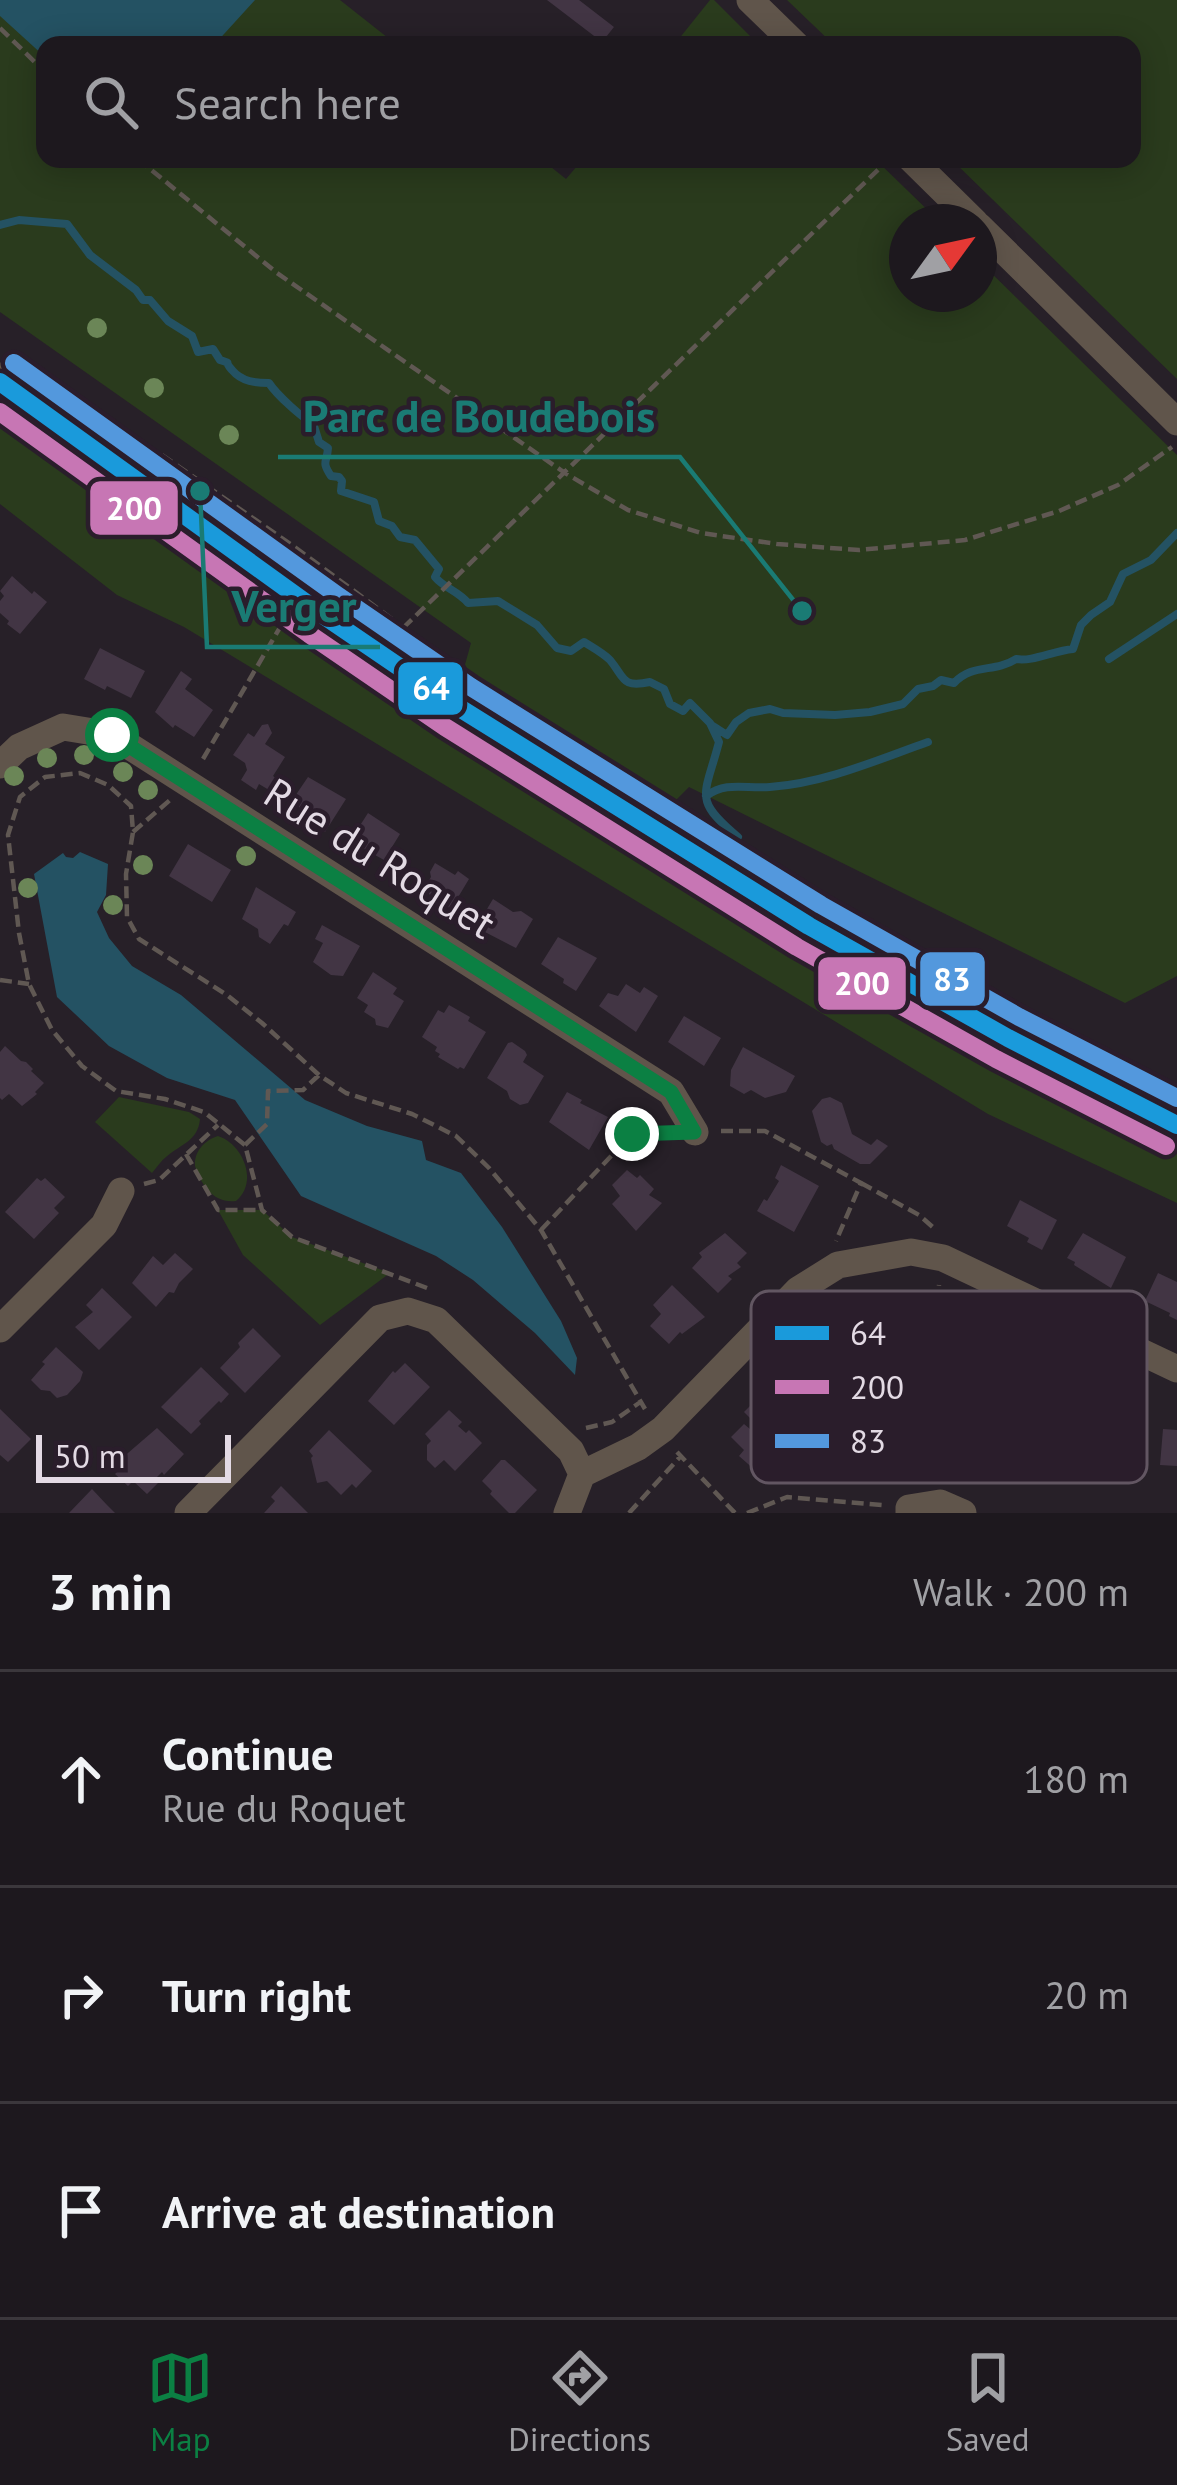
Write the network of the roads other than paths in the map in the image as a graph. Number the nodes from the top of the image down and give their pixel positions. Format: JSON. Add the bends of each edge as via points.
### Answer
{"nodes":[{"id":1,"x":750,"y":0,"type":"edge"},
{"id":2,"x":787,"y":36,"type":"edge"},
{"id":3,"x":920,"y":168,"type":"edge"},
{"id":4,"x":957,"y":204,"type":"edge"},
{"id":5,"x":997,"y":244,"type":"edge"},
{"id":6,"x":0,"y":382,"type":"edge"},
{"id":7,"x":1177,"y":422,"type":"edge"},
{"id":8,"x":0,"y":766,"type":"edge"},
{"id":9,"x":1177,"y":1125,"type":"edge"},
{"id":10,"x":694,"y":1132,"type":"road end"},
{"id":11,"x":121,"y":1191,"type":"road end"},
{"id":12,"x":798,"y":1291,"type":"edge"},
{"id":13,"x":1013,"y":1291,"type":"edge"},
{"id":14,"x":0,"y":1329,"type":"edge"},
{"id":15,"x":751,"y":1339,"type":"edge"},
{"id":16,"x":1147,"y":1355,"type":"edge"},
{"id":17,"x":1177,"y":1369,"type":"edge"},
{"id":18,"x":581,"y":1474,"type":"junction"},
{"id":19,"x":909,"y":1510,"type":"edge"},
{"id":20,"x":188,"y":1513,"type":"edge"},
{"id":21,"x":567,"y":1513,"type":"edge"},
{"id":22,"x":963,"y":1513,"type":"edge"}],
"edges":[{"from":1,"to":2,"type":"street"},
{"from":3,"to":4,"type":"street"},
{"from":5,"to":7,"type":"street"},
{"from":6,"to":9,"type":"main road","via":[[322,615],[538,757],[829,937]]},
{"from":8,"to":10,"type":"street","name":"Rue du Roquet","via":[[19,746],[63,727],[112,735],[671,1092]]},
{"from":11,"to":14,"type":"street","via":[[104,1225]]},
{"from":12,"to":13,"type":"street","via":[[838,1265],[911,1252]]},
{"from":15,"to":18,"type":"street","via":[[663,1429]]},
{"from":16,"to":17,"type":"street"},
{"from":18,"to":20,"type":"street","via":[[571,1450],[436,1320],[408,1310],[380,1318]]},
{"from":18,"to":21,"type":"street"},
{"from":19,"to":22,"type":"street","via":[[940,1503]]}]}
